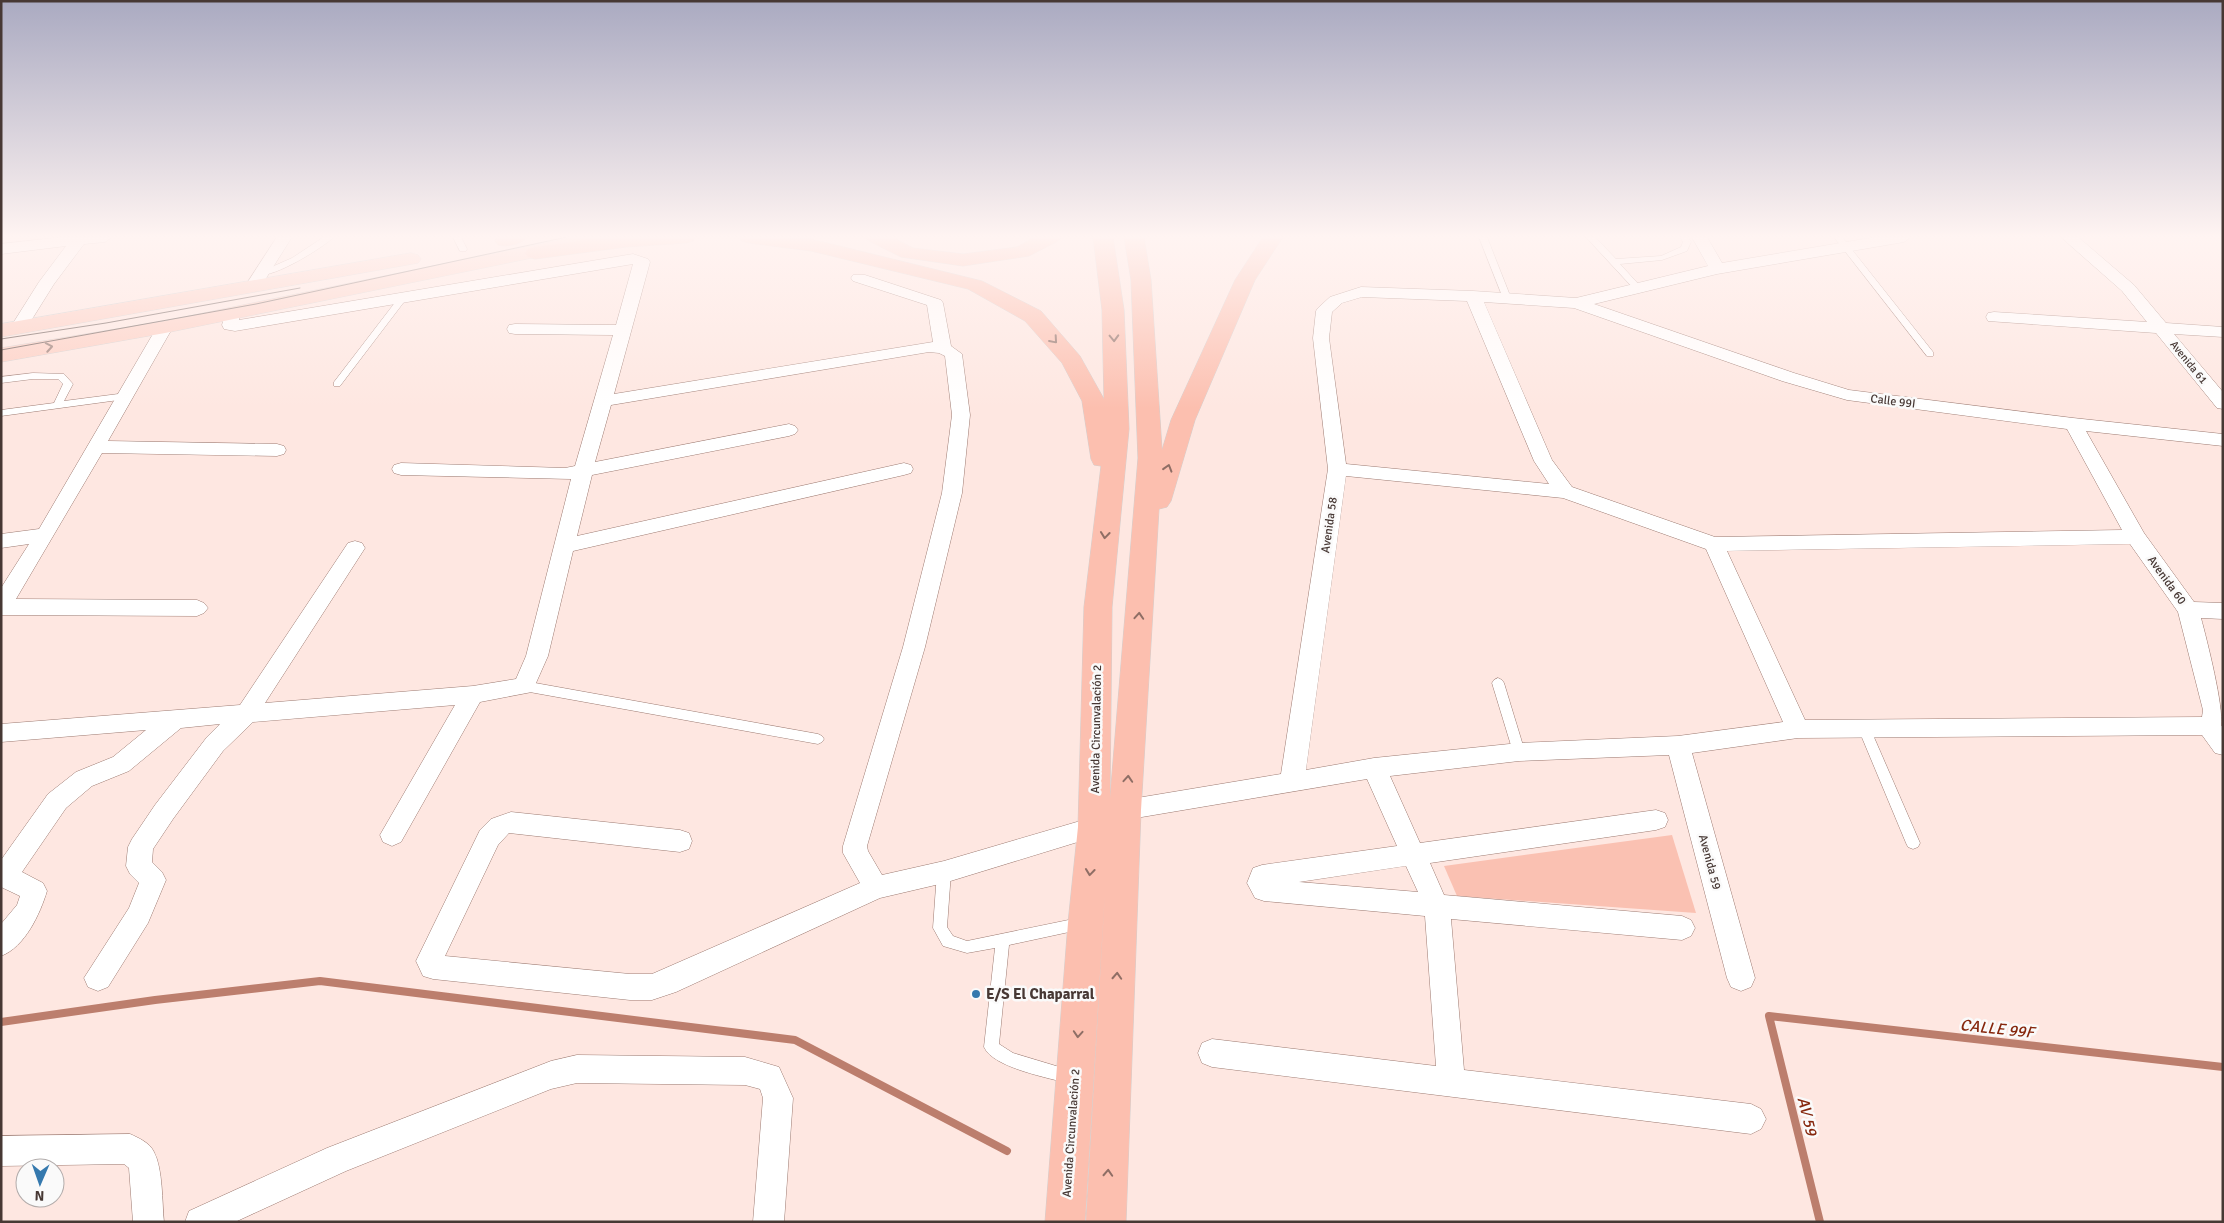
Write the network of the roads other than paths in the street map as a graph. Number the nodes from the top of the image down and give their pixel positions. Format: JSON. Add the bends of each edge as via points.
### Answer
{"nodes":[{"id":1,"x":37,"y":294,"type":"edge"},
{"id":2,"x":187,"y":294,"type":"edge"},
{"id":3,"x":331,"y":294,"type":"edge"},
{"id":4,"x":426,"y":294,"type":"edge"},
{"id":5,"x":633,"y":294,"type":"edge"},
{"id":6,"x":911,"y":294,"type":"edge"},
{"id":7,"x":992,"y":294,"type":"edge"},
{"id":8,"x":1111,"y":294,"type":"edge"},
{"id":9,"x":1142,"y":294,"type":"edge"},
{"id":10,"x":1239,"y":294,"type":"edge"},
{"id":11,"x":1355,"y":294,"type":"edge"},
{"id":12,"x":1419,"y":294,"type":"edge"},
{"id":13,"x":1505,"y":294,"type":"edge"},
{"id":14,"x":1613,"y":294,"type":"edge"},
{"id":15,"x":1883,"y":294,"type":"edge"},
{"id":16,"x":2133,"y":294,"type":"edge"},
{"id":17,"x":1473,"y":296,"type":"junction"},
{"id":18,"x":403,"y":298,"type":"junction"},
{"id":19,"x":1507,"y":298,"type":"junction"},
{"id":20,"x":1576,"y":303,"type":"junction"},
{"id":21,"x":232,"y":314,"type":"junction"},
{"id":22,"x":1994,"y":317,"type":"dead end"},
{"id":23,"x":165,"y":328,"type":"junction"},
{"id":24,"x":515,"y":329,"type":"dead end"},
{"id":25,"x":2162,"y":329,"type":"junction"},
{"id":26,"x":9,"y":330,"type":"edge"},
{"id":27,"x":623,"y":330,"type":"junction"},
{"id":28,"x":2223,"y":332,"type":"edge"},
{"id":29,"x":943,"y":348,"type":"junction"},
{"id":30,"x":1930,"y":354,"type":"dead end"},
{"id":31,"x":1,"y":356,"type":"edge"},
{"id":32,"x":1,"y":380,"type":"edge"},
{"id":33,"x":337,"y":384,"type":"dead end"},
{"id":34,"x":126,"y":396,"type":"junction"},
{"id":35,"x":602,"y":401,"type":"junction"},
{"id":36,"x":2223,"y":404,"type":"edge"},
{"id":37,"x":58,"y":405,"type":"junction"},
{"id":38,"x":1,"y":413,"type":"edge"},
{"id":39,"x":2073,"y":424,"type":"junction"},
{"id":40,"x":789,"y":430,"type":"dead end"},
{"id":41,"x":2223,"y":440,"type":"edge"},
{"id":42,"x":96,"y":447,"type":"junction"},
{"id":43,"x":277,"y":450,"type":"dead end"},
{"id":44,"x":401,"y":469,"type":"dead end"},
{"id":45,"x":904,"y":469,"type":"dead end"},
{"id":46,"x":1337,"y":469,"type":"junction"},
{"id":47,"x":583,"y":471,"type":"junction"},
{"id":48,"x":1565,"y":492,"type":"junction"},
{"id":49,"x":1109,"y":498,"type":"junction"},
{"id":50,"x":45,"y":535,"type":"junction"},
{"id":51,"x":2136,"y":537,"type":"junction"},
{"id":52,"x":1,"y":541,"type":"edge"},
{"id":53,"x":1714,"y":544,"type":"junction"},
{"id":54,"x":564,"y":546,"type":"junction"},
{"id":55,"x":355,"y":548,"type":"dead end"},
{"id":56,"x":1144,"y":548,"type":"junction"},
{"id":57,"x":1,"y":606,"type":"edge"},
{"id":58,"x":196,"y":608,"type":"dead end"},
{"id":59,"x":2188,"y":610,"type":"junction"},
{"id":60,"x":2223,"y":611,"type":"edge"},
{"id":61,"x":1498,"y":683,"type":"dead end"},
{"id":62,"x":524,"y":686,"type":"junction"},
{"id":63,"x":473,"y":695,"type":"junction"},
{"id":64,"x":246,"y":714,"type":"junction"},
{"id":65,"x":177,"y":718,"type":"junction"},
{"id":66,"x":2208,"y":726,"type":"junction"},
{"id":67,"x":1864,"y":728,"type":"junction"},
{"id":68,"x":1798,"y":729,"type":"junction"},
{"id":69,"x":1,"y":733,"type":"edge"},
{"id":70,"x":818,"y":739,"type":"dead end"},
{"id":71,"x":1678,"y":745,"type":"junction"},
{"id":72,"x":2223,"y":746,"type":"edge"},
{"id":73,"x":1519,"y":752,"type":"junction"},
{"id":74,"x":1374,"y":768,"type":"junction"},
{"id":75,"x":1292,"y":781,"type":"junction"},
{"id":76,"x":1125,"y":810,"type":"junction"},
{"id":77,"x":1656,"y":820,"type":"dead end"},
{"id":78,"x":1094,"y":827,"type":"junction"},
{"id":79,"x":392,"y":835,"type":"dead end"},
{"id":80,"x":680,"y":841,"type":"dead end"},
{"id":81,"x":1913,"y":843,"type":"dead end"},
{"id":82,"x":1413,"y":855,"type":"junction"},
{"id":83,"x":944,"y":872,"type":"junction"},
{"id":84,"x":876,"y":888,"type":"junction"},
{"id":85,"x":1437,"y":907,"type":"junction"},
{"id":86,"x":1085,"y":923,"type":"junction"},
{"id":87,"x":1682,"y":928,"type":"dead end"},
{"id":88,"x":1004,"y":939,"type":"junction"},
{"id":89,"x":1,"y":944,"type":"edge"},
{"id":90,"x":98,"y":978,"type":"dead end"},
{"id":91,"x":1741,"y":978,"type":"dead end"},
{"id":92,"x":1212,"y":1053,"type":"dead end"},
{"id":93,"x":1075,"y":1078,"type":"junction"},
{"id":94,"x":1451,"y":1081,"type":"junction"},
{"id":95,"x":1750,"y":1119,"type":"dead end"},
{"id":96,"x":1,"y":1151,"type":"edge"},
{"id":97,"x":149,"y":1222,"type":"edge"},
{"id":98,"x":200,"y":1222,"type":"edge"},
{"id":99,"x":768,"y":1222,"type":"edge"},
{"id":100,"x":1066,"y":1222,"type":"edge"},
{"id":101,"x":1106,"y":1222,"type":"edge"}],
"edges":[{"from":1,"to":26,"type":"street"},
{"from":2,"to":26,"type":"main road"},
{"from":3,"to":21,"type":"main road"},
{"from":4,"to":18,"type":"street"},
{"from":5,"to":27,"type":"street"},
{"from":6,"to":29,"type":"street","via":[[935,304]]},
{"from":7,"to":49,"type":"highway","one_way":true,"via":[[1033,316],[1072,361],[1094,401]]},
{"from":8,"to":49,"type":"highway","name":"Avenida Circunvalación 2","one_way":true,"via":[[1116,429]]},
{"from":9,"to":56,"type":"highway","via":[[1150,458]]},
{"from":56,"to":10,"type":"highway","one_way":true,"via":[[1183,420]]},
{"from":11,"to":46,"type":"street","name":"Avenida 58","via":[[1336,300],[1324,311],[1321,338]]},
{"from":12,"to":17,"type":"street","name":"Avenida 58"},
{"from":13,"to":19,"type":"lane"},
{"from":14,"to":20,"type":"street"},
{"from":15,"to":30,"type":"lane"},
{"from":16,"to":25,"type":"street","name":"Avenida 61"},
{"from":17,"to":19,"type":"street","name":"Avenida 58"},
{"from":17,"to":48,"type":"street","via":[[1543,461]]},
{"from":18,"to":21,"type":"street","via":[[235,326],[230,325]]},
{"from":18,"to":33,"type":"lane"},
{"from":19,"to":20,"type":"street","name":"Avenida 58"},
{"from":20,"to":39,"type":"street","name":"Calle 99I","via":[[1847,395]]},
{"from":21,"to":23,"type":"main road"},
{"from":22,"to":25,"type":"street"},
{"from":31,"to":23,"type":"main road","one_way":true},
{"from":23,"to":34,"type":"street"},
{"from":24,"to":27,"type":"street"},
{"from":25,"to":28,"type":"street"},
{"from":25,"to":36,"type":"street","name":"Avenida 61"},
{"from":27,"to":35,"type":"street"},
{"from":29,"to":35,"type":"street","via":[[919,348]]},
{"from":29,"to":84,"type":"street","via":[[952,354],[961,415],[953,484],[914,647],[855,846]]},
{"from":32,"to":37,"type":"lane","via":[[61,376],[68,384]]},
{"from":34,"to":37,"type":"lane"},
{"from":34,"to":42,"type":"street"},
{"from":35,"to":47,"type":"street"},
{"from":37,"to":38,"type":"lane"},
{"from":39,"to":41,"type":"street","name":"Calle 99I"},
{"from":39,"to":51,"type":"street","name":"Avenida 60"},
{"from":40,"to":47,"type":"street"},
{"from":42,"to":43,"type":"street"},
{"from":42,"to":50,"type":"street"},
{"from":44,"to":47,"type":"street","via":[[565,474]]},
{"from":45,"to":54,"type":"street"},
{"from":46,"to":48,"type":"street"},
{"from":46,"to":75,"type":"street","name":"Avenida 58"},
{"from":47,"to":54,"type":"street"},
{"from":48,"to":53,"type":"street"},
{"from":49,"to":78,"type":"highway","name":"Avenida Circunvalación 2","one_way":true,"via":[[1098,607]]},
{"from":50,"to":52,"type":"street"},
{"from":50,"to":57,"type":"street"},
{"from":51,"to":53,"type":"street"},
{"from":51,"to":59,"type":"street","name":"Avenida 60"},
{"from":53,"to":68,"type":"street"},
{"from":54,"to":62,"type":"street","via":[[537,656]]},
{"from":55,"to":64,"type":"street"},
{"from":76,"to":56,"type":"highway","one_way":true},
{"from":57,"to":58,"type":"street"},
{"from":59,"to":60,"type":"street"},
{"from":59,"to":66,"type":"street","name":"Avenida 60","via":[[2214,710]]},
{"from":61,"to":73,"type":"lane"},
{"from":62,"to":63,"type":"street"},
{"from":62,"to":70,"type":"lane"},
{"from":63,"to":64,"type":"street"},
{"from":63,"to":79,"type":"street"},
{"from":64,"to":65,"type":"street"},
{"from":64,"to":90,"type":"street","via":[[215,744],[141,847],[138,866],[153,880],[139,915]]},
{"from":65,"to":69,"type":"street"},
{"from":65,"to":89,"type":"street","via":[[121,764],[84,779],[57,801],[8,871],[7,876],[34,891],[28,911]]},
{"from":66,"to":67,"type":"street"},
{"from":66,"to":72,"type":"street"},
{"from":67,"to":68,"type":"street"},
{"from":67,"to":81,"type":"lane"},
{"from":68,"to":71,"type":"street"},
{"from":71,"to":73,"type":"street"},
{"from":71,"to":91,"type":"street","name":"Avenida 59"},
{"from":73,"to":74,"type":"street"},
{"from":74,"to":75,"type":"street"},
{"from":74,"to":82,"type":"street"},
{"from":75,"to":76,"type":"street"},
{"from":76,"to":78,"type":"street"},
{"from":101,"to":76,"type":"highway","one_way":true},
{"from":77,"to":82,"type":"street"},
{"from":78,"to":83,"type":"street"},
{"from":78,"to":86,"type":"highway","name":"Avenida Circunvalación 2","one_way":true},
{"from":80,"to":84,"type":"street","via":[[511,822],[500,826],[490,838],[429,961],[433,966],[652,987]]},
{"from":82,"to":85,"type":"street"},
{"from":82,"to":85,"type":"street","via":[[1262,876],[1260,883],[1264,890]]},
{"from":83,"to":84,"type":"street"},
{"from":83,"to":88,"type":"lane","via":[[940,928],[948,941],[967,947]]},
{"from":85,"to":87,"type":"street"},
{"from":85,"to":94,"type":"street"},
{"from":86,"to":88,"type":"lane"},
{"from":86,"to":93,"type":"highway","name":"Avenida Circunvalación 2","one_way":true},
{"from":88,"to":93,"type":"lane","via":[[991,1046],[1009,1059]]},
{"from":92,"to":94,"type":"street"},
{"from":93,"to":100,"type":"highway","name":"Avenida Circunvalación 2"},
{"from":94,"to":95,"type":"street"},
{"from":96,"to":97,"type":"street","via":[[130,1148],[143,1161]]},
{"from":98,"to":99,"type":"street","via":[[338,1159],[551,1075],[577,1069],[745,1071],[768,1077],[778,1098]]}]}
